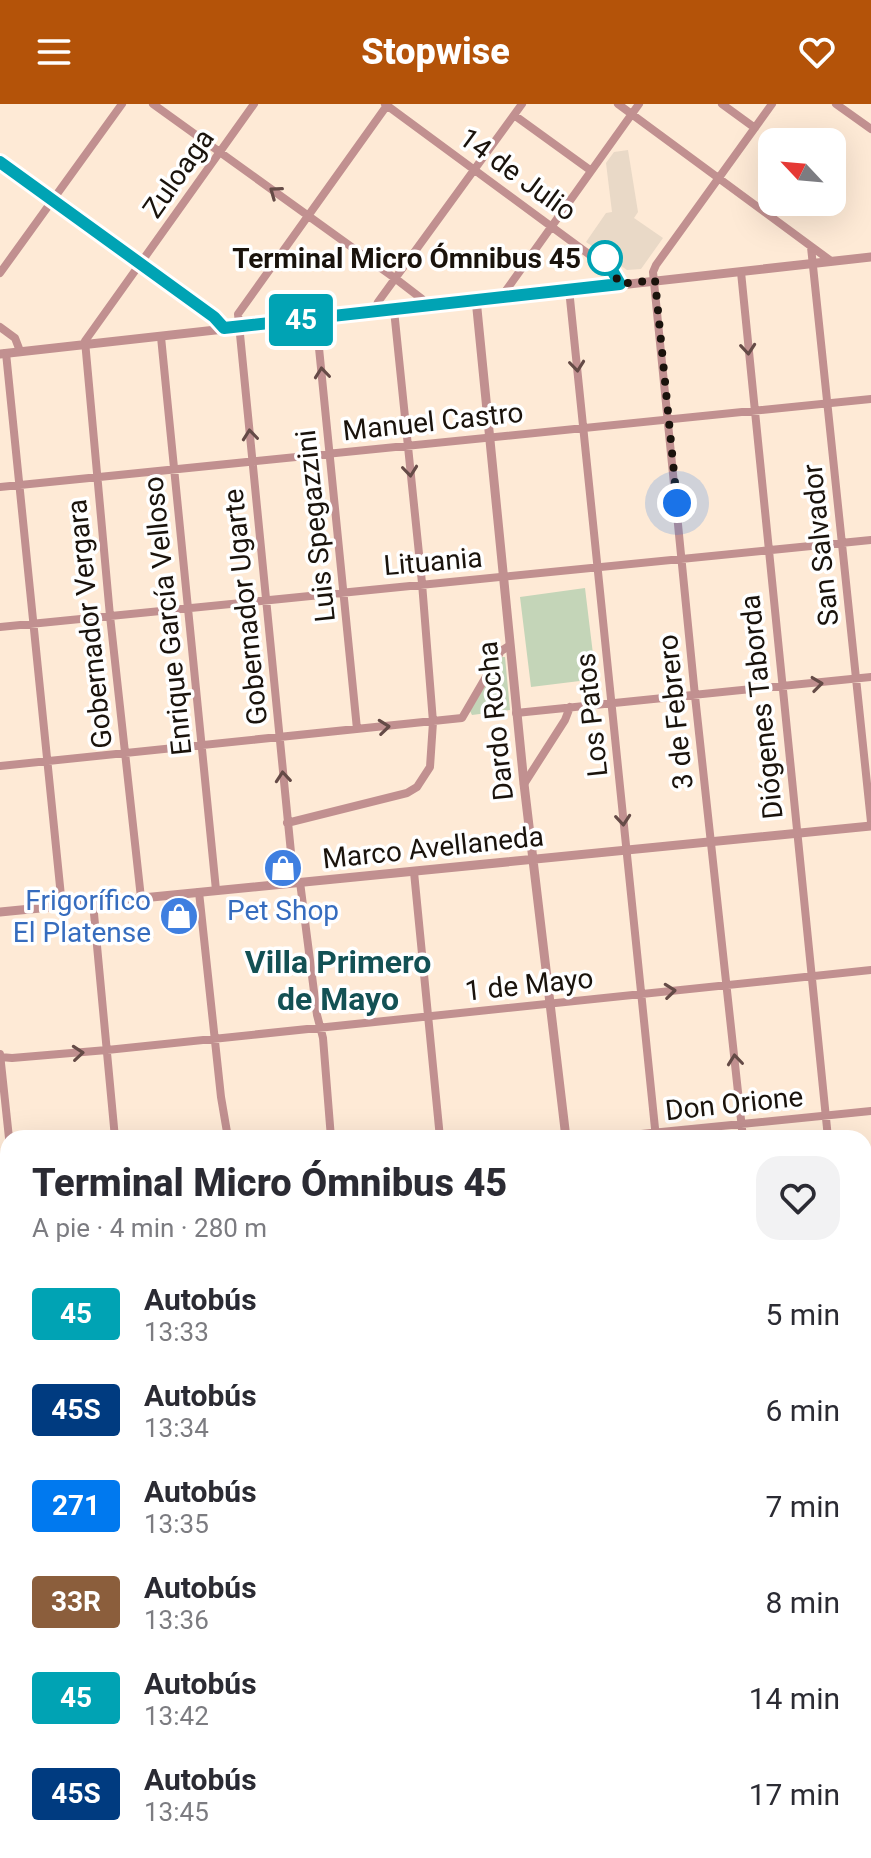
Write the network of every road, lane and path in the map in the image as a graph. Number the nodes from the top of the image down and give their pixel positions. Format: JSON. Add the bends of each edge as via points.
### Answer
{"nodes":[{"id":1,"x":122,"y":104,"type":"edge"},
{"id":2,"x":153,"y":104,"type":"edge"},
{"id":3,"x":254,"y":104,"type":"edge"},
{"id":4,"x":522,"y":104,"type":"edge"},
{"id":5,"x":618,"y":104,"type":"edge"},
{"id":6,"x":639,"y":104,"type":"edge"},
{"id":7,"x":722,"y":104,"type":"edge"},
{"id":8,"x":772,"y":104,"type":"edge"},
{"id":9,"x":836,"y":104,"type":"edge"},
{"id":10,"x":386,"y":105,"type":"edge"},
{"id":11,"x":632,"y":114,"type":"junction"},
{"id":12,"x":514,"y":115,"type":"junction"},
{"id":13,"x":755,"y":128,"type":"junction"},
{"id":14,"x":871,"y":129,"type":"edge"},
{"id":15,"x":219,"y":152,"type":"junction"},
{"id":16,"x":0,"y":162,"type":"edge"},
{"id":17,"x":475,"y":169,"type":"junction"},
{"id":18,"x":590,"y":170,"type":"junction"},
{"id":19,"x":719,"y":178,"type":"junction"},
{"id":20,"x":53,"y":199,"type":"junction"},
{"id":21,"x":307,"y":215,"type":"junction"},
{"id":22,"x":551,"y":226,"type":"junction"},
{"id":23,"x":811,"y":247,"type":"junction"},
{"id":24,"x":871,"y":257,"type":"edge"},
{"id":25,"x":831,"y":261,"type":"junction"},
{"id":26,"x":141,"y":263,"type":"junction"},
{"id":27,"x":814,"y":263,"type":"junction"},
{"id":28,"x":741,"y":272,"type":"junction"},
{"id":29,"x":0,"y":273,"type":"edge"},
{"id":30,"x":396,"y":279,"type":"junction"},
{"id":31,"x":655,"y":280,"type":"junction"},
{"id":32,"x":620,"y":284,"type":"junction"},
{"id":33,"x":569,"y":289,"type":"junction"},
{"id":34,"x":502,"y":296,"type":"junction"},
{"id":35,"x":476,"y":299,"type":"junction"},
{"id":36,"x":426,"y":306,"type":"junction"},
{"id":37,"x":394,"y":310,"type":"junction"},
{"id":38,"x":374,"y":312,"type":"junction"},
{"id":39,"x":316,"y":318,"type":"junction"},
{"id":40,"x":0,"y":327,"type":"edge"},
{"id":41,"x":239,"y":327,"type":"junction"},
{"id":42,"x":224,"y":328,"type":"junction"},
{"id":43,"x":161,"y":337,"type":"junction"},
{"id":44,"x":85,"y":346,"type":"junction"},
{"id":45,"x":20,"y":351,"type":"junction"},
{"id":46,"x":3,"y":354,"type":"edge"},
{"id":47,"x":871,"y":399,"type":"edge"},
{"id":48,"x":828,"y":405,"type":"junction"},
{"id":49,"x":754,"y":412,"type":"junction"},
{"id":50,"x":669,"y":419,"type":"junction"},
{"id":51,"x":583,"y":428,"type":"junction"},
{"id":52,"x":490,"y":437,"type":"junction"},
{"id":53,"x":407,"y":446,"type":"junction"},
{"id":54,"x":330,"y":454,"type":"junction"},
{"id":55,"x":252,"y":461,"type":"junction"},
{"id":56,"x":175,"y":469,"type":"junction"},
{"id":57,"x":97,"y":477,"type":"junction"},
{"id":58,"x":20,"y":484,"type":"junction"},
{"id":59,"x":0,"y":487,"type":"edge"},
{"id":60,"x":871,"y":540,"type":"edge"},
{"id":61,"x":843,"y":542,"type":"junction"},
{"id":62,"x":767,"y":549,"type":"junction"},
{"id":63,"x":682,"y":558,"type":"junction"},
{"id":64,"x":597,"y":566,"type":"junction"},
{"id":65,"x":504,"y":576,"type":"junction"},
{"id":66,"x":422,"y":583,"type":"junction"},
{"id":67,"x":343,"y":592,"type":"junction"},
{"id":68,"x":265,"y":600,"type":"junction"},
{"id":69,"x":188,"y":608,"type":"junction"},
{"id":70,"x":110,"y":616,"type":"junction"},
{"id":71,"x":33,"y":624,"type":"junction"},
{"id":72,"x":0,"y":627,"type":"edge"},
{"id":73,"x":509,"y":646,"type":"junction"},
{"id":74,"x":871,"y":677,"type":"edge"},
{"id":75,"x":856,"y":679,"type":"junction"},
{"id":76,"x":781,"y":688,"type":"junction"},
{"id":77,"x":695,"y":696,"type":"junction"},
{"id":78,"x":612,"y":704,"type":"junction"},
{"id":79,"x":570,"y":707,"type":"junction"},
{"id":80,"x":516,"y":713,"type":"junction"},
{"id":81,"x":433,"y":722,"type":"junction"},
{"id":82,"x":357,"y":729,"type":"junction"},
{"id":83,"x":280,"y":737,"type":"junction"},
{"id":84,"x":202,"y":745,"type":"junction"},
{"id":85,"x":124,"y":753,"type":"junction"},
{"id":86,"x":48,"y":761,"type":"junction"},
{"id":87,"x":0,"y":766,"type":"edge"},
{"id":88,"x":524,"y":784,"type":"junction"},
{"id":89,"x":287,"y":823,"type":"junction"},
{"id":90,"x":871,"y":824,"type":"edge"},
{"id":91,"x":796,"y":832,"type":"junction"},
{"id":92,"x":711,"y":842,"type":"junction"},
{"id":93,"x":626,"y":850,"type":"junction"},
{"id":94,"x":533,"y":860,"type":"junction"},
{"id":95,"x":414,"y":872,"type":"junction"},
{"id":96,"x":297,"y":882,"type":"junction"},
{"id":97,"x":216,"y":890,"type":"junction"},
{"id":98,"x":199,"y":892,"type":"junction"},
{"id":99,"x":141,"y":898,"type":"junction"},
{"id":100,"x":93,"y":903,"type":"junction"},
{"id":101,"x":62,"y":906,"type":"junction"},
{"id":102,"x":0,"y":912,"type":"edge"},
{"id":103,"x":871,"y":970,"type":"edge"},
{"id":104,"x":811,"y":976,"type":"junction"},
{"id":105,"x":727,"y":985,"type":"junction"},
{"id":106,"x":640,"y":995,"type":"junction"},
{"id":107,"x":549,"y":1003,"type":"junction"},
{"id":108,"x":429,"y":1017,"type":"junction"},
{"id":109,"x":322,"y":1028,"type":"junction"},
{"id":110,"x":214,"y":1038,"type":"junction"},
{"id":111,"x":107,"y":1050,"type":"junction"},
{"id":112,"x":0,"y":1055,"type":"edge"},
{"id":113,"x":871,"y":1111,"type":"edge"},
{"id":114,"x":826,"y":1116,"type":"junction"},
{"id":115,"x":742,"y":1125,"type":"junction"},
{"id":116,"x":8,"y":1130,"type":"edge"},
{"id":117,"x":114,"y":1130,"type":"edge"},
{"id":118,"x":227,"y":1130,"type":"edge"},
{"id":119,"x":330,"y":1130,"type":"edge"},
{"id":120,"x":439,"y":1130,"type":"edge"},
{"id":121,"x":565,"y":1130,"type":"edge"},
{"id":122,"x":655,"y":1130,"type":"edge"},
{"id":123,"x":703,"y":1130,"type":"edge"},
{"id":124,"x":742,"y":1130,"type":"edge"},
{"id":125,"x":827,"y":1130,"type":"edge"}],
"edges":[{"from":1,"to":20,"type":"street"},
{"from":2,"to":15,"type":"street"},
{"from":3,"to":15,"type":"street","name":"Zuloaga"},
{"from":4,"to":12,"type":"street"},
{"from":5,"to":11,"type":"street"},
{"from":6,"to":11,"type":"street"},
{"from":7,"to":13,"type":"street"},
{"from":8,"to":13,"type":"street"},
{"from":9,"to":14,"type":"street"},
{"from":10,"to":17,"type":"street","name":"14 de Julio"},
{"from":10,"to":21,"type":"street"},
{"from":11,"to":18,"type":"street"},
{"from":11,"to":19,"type":"street"},
{"from":12,"to":17,"type":"street"},
{"from":12,"to":18,"type":"street"},
{"from":13,"to":19,"type":"street"},
{"from":21,"to":15,"type":"street","one_way":true},
{"from":15,"to":26,"type":"street","name":"Zuloaga"},
{"from":16,"to":20,"type":"street"},
{"from":17,"to":22,"type":"street","name":"14 de Julio"},
{"from":17,"to":30,"type":"street"},
{"from":18,"to":22,"type":"street"},
{"from":19,"to":23,"type":"street"},
{"from":19,"to":31,"type":"street","via":[[656,265]]},
{"from":20,"to":26,"type":"street"},
{"from":20,"to":29,"type":"street"},
{"from":21,"to":30,"type":"street"},
{"from":21,"to":41,"type":"street","via":[[240,309]]},
{"from":22,"to":32,"type":"street","name":"14 de Julio","via":[[613,272]]},
{"from":22,"to":34,"type":"street"},
{"from":23,"to":25,"type":"street"},
{"from":23,"to":27,"type":"street","name":"San Salvador"},
{"from":24,"to":25,"type":"street"},
{"from":25,"to":27,"type":"street"},
{"from":26,"to":42,"type":"street"},
{"from":26,"to":44,"type":"street","name":"Zuloaga"},
{"from":27,"to":28,"type":"street"},
{"from":27,"to":48,"type":"street","name":"San Salvador"},
{"from":28,"to":31,"type":"street"},
{"from":28,"to":49,"type":"street","name":"Diógenes Taborda","one_way":true},
{"from":30,"to":36,"type":"street"},
{"from":30,"to":38,"type":"street"},
{"from":31,"to":32,"type":"street"},
{"from":31,"to":50,"type":"street","name":"3 de Febrero"},
{"from":32,"to":33,"type":"street"},
{"from":33,"to":34,"type":"street"},
{"from":33,"to":51,"type":"street","name":"Los Patos","one_way":true},
{"from":34,"to":35,"type":"street"},
{"from":35,"to":36,"type":"street"},
{"from":35,"to":52,"type":"street","name":"Dardo Rocha"},
{"from":36,"to":37,"type":"street"},
{"from":37,"to":38,"type":"street"},
{"from":37,"to":53,"type":"street"},
{"from":38,"to":39,"type":"street"},
{"from":39,"to":41,"type":"street"},
{"from":54,"to":39,"type":"street","name":"Luis Spegazzini","one_way":true},
{"from":40,"to":45,"type":"street","via":[[15,338]]},
{"from":41,"to":42,"type":"street"},
{"from":55,"to":41,"type":"street","name":"Gobernador Ugarte","one_way":true},
{"from":42,"to":43,"type":"street"},
{"from":43,"to":44,"type":"street"},
{"from":43,"to":56,"type":"street","name":"Enrique García Velloso"},
{"from":44,"to":45,"type":"street"},
{"from":44,"to":57,"type":"street","name":"Gobernador Vergara"},
{"from":45,"to":46,"type":"street"},
{"from":46,"to":58,"type":"street"},
{"from":47,"to":48,"type":"street","name":"Manuel Castro"},
{"from":48,"to":49,"type":"street","name":"Manuel Castro"},
{"from":48,"to":61,"type":"street","name":"San Salvador"},
{"from":49,"to":50,"type":"street","name":"Manuel Castro"},
{"from":49,"to":62,"type":"street","name":"Diógenes Taborda"},
{"from":50,"to":51,"type":"street","name":"Manuel Castro"},
{"from":50,"to":63,"type":"street","name":"3 de Febrero"},
{"from":51,"to":52,"type":"street","name":"Manuel Castro"},
{"from":51,"to":64,"type":"street","name":"Los Patos"},
{"from":52,"to":53,"type":"street","name":"Manuel Castro"},
{"from":52,"to":65,"type":"street","name":"Dardo Rocha"},
{"from":53,"to":54,"type":"street","name":"Manuel Castro"},
{"from":53,"to":66,"type":"street","one_way":true},
{"from":54,"to":55,"type":"street","name":"Manuel Castro"},
{"from":54,"to":67,"type":"street","name":"Luis Spegazzini"},
{"from":55,"to":56,"type":"street","name":"Manuel Castro"},
{"from":55,"to":68,"type":"street","name":"Gobernador Ugarte"},
{"from":56,"to":57,"type":"street","name":"Manuel Castro"},
{"from":56,"to":69,"type":"street","name":"Enrique García Velloso"},
{"from":57,"to":58,"type":"street","name":"Manuel Castro"},
{"from":57,"to":70,"type":"street","name":"Gobernador Vergara"},
{"from":58,"to":59,"type":"street","name":"Manuel Castro"},
{"from":58,"to":71,"type":"street"},
{"from":60,"to":61,"type":"street","name":"Lituania"},
{"from":61,"to":62,"type":"street","name":"Lituania"},
{"from":61,"to":75,"type":"street","name":"San Salvador"},
{"from":62,"to":63,"type":"street","name":"Lituania"},
{"from":62,"to":76,"type":"street","name":"Diógenes Taborda"},
{"from":63,"to":64,"type":"street","name":"Lituania"},
{"from":63,"to":77,"type":"street","name":"3 de Febrero"},
{"from":64,"to":65,"type":"street","name":"Lituania"},
{"from":64,"to":78,"type":"street","name":"Los Patos"},
{"from":65,"to":66,"type":"street","name":"Lituania"},
{"from":65,"to":73,"type":"street","name":"Dardo Rocha"},
{"from":66,"to":67,"type":"street","name":"Lituania"},
{"from":66,"to":81,"type":"street"},
{"from":67,"to":68,"type":"street","name":"Lituania"},
{"from":67,"to":82,"type":"street","name":"Luis Spegazzini"},
{"from":68,"to":69,"type":"street","name":"Lituania"},
{"from":68,"to":83,"type":"street","name":"Gobernador Ugarte"},
{"from":69,"to":70,"type":"street","name":"Lituania"},
{"from":69,"to":84,"type":"street","name":"Enrique García Velloso"},
{"from":70,"to":71,"type":"street","name":"Lituania"},
{"from":70,"to":85,"type":"street","name":"Gobernador Vergara"},
{"from":71,"to":72,"type":"street","name":"Lituania"},
{"from":71,"to":86,"type":"street"},
{"from":73,"to":80,"type":"street","name":"Dardo Rocha"},
{"from":73,"to":81,"type":"street","via":[[462,718]]},
{"from":74,"to":75,"type":"street"},
{"from":76,"to":75,"type":"street","one_way":true},
{"from":75,"to":90,"type":"street","name":"San Salvador"},
{"from":76,"to":77,"type":"street"},
{"from":76,"to":91,"type":"street","name":"Diógenes Taborda"},
{"from":77,"to":78,"type":"street"},
{"from":77,"to":92,"type":"street","name":"3 de Febrero"},
{"from":78,"to":79,"type":"street"},
{"from":78,"to":93,"type":"street","name":"Los Patos","one_way":true},
{"from":79,"to":80,"type":"street"},
{"from":79,"to":88,"type":"street"},
{"from":80,"to":88,"type":"street","name":"Dardo Rocha"},
{"from":82,"to":81,"type":"street","one_way":true},
{"from":81,"to":89,"type":"street","via":[[432,762],[414,790]]},
{"from":82,"to":83,"type":"street"},
{"from":83,"to":84,"type":"street"},
{"from":89,"to":83,"type":"street","name":"Gobernador Ugarte","one_way":true},
{"from":84,"to":85,"type":"street"},
{"from":84,"to":97,"type":"street","name":"Enrique García Velloso"},
{"from":85,"to":86,"type":"street"},
{"from":85,"to":99,"type":"street","name":"Gobernador Vergara"},
{"from":86,"to":87,"type":"street"},
{"from":86,"to":101,"type":"street"},
{"from":88,"to":94,"type":"street","name":"Dardo Rocha"},
{"from":89,"to":96,"type":"street","name":"Gobernador Ugarte"},
{"from":90,"to":91,"type":"street","name":"Marco Avellaneda"},
{"from":91,"to":92,"type":"street","name":"Marco Avellaneda"},
{"from":91,"to":104,"type":"street","name":"Diógenes Taborda"},
{"from":92,"to":93,"type":"street","name":"Marco Avellaneda"},
{"from":92,"to":105,"type":"street","name":"3 de Febrero"},
{"from":93,"to":94,"type":"street","name":"Marco Avellaneda"},
{"from":93,"to":106,"type":"street","name":"Los Patos"},
{"from":94,"to":95,"type":"street","name":"Marco Avellaneda"},
{"from":94,"to":107,"type":"street","name":"Dardo Rocha"},
{"from":95,"to":96,"type":"street","name":"Marco Avellaneda"},
{"from":95,"to":108,"type":"street"},
{"from":96,"to":97,"type":"street","name":"Marco Avellaneda"},
{"from":96,"to":109,"type":"street","name":"Gobernador Ugarte"},
{"from":97,"to":98,"type":"street","name":"Marco Avellaneda"},
{"from":98,"to":99,"type":"street","name":"Marco Avellaneda"},
{"from":98,"to":110,"type":"street"},
{"from":99,"to":100,"type":"street","name":"Marco Avellaneda"},
{"from":100,"to":101,"type":"street","name":"Marco Avellaneda"},
{"from":100,"to":111,"type":"street"},
{"from":101,"to":102,"type":"street","name":"Marco Avellaneda"},
{"from":103,"to":104,"type":"street","name":"1 de Mayo"},
{"from":104,"to":105,"type":"street","name":"1 de Mayo"},
{"from":104,"to":114,"type":"street","name":"Diógenes Taborda"},
{"from":106,"to":105,"type":"street","name":"1 de Mayo","one_way":true},
{"from":115,"to":105,"type":"street","name":"3 de Febrero","one_way":true},
{"from":106,"to":107,"type":"street","name":"1 de Mayo"},
{"from":106,"to":122,"type":"street","name":"Los Patos"},
{"from":107,"to":108,"type":"street","name":"1 de Mayo"},
{"from":107,"to":121,"type":"street","name":"Dardo Rocha"},
{"from":108,"to":109,"type":"street","name":"1 de Mayo"},
{"from":108,"to":120,"type":"street"},
{"from":109,"to":110,"type":"street","name":"1 de Mayo"},
{"from":109,"to":119,"type":"street","name":"Gobernador Ugarte"},
{"from":110,"to":111,"type":"street","name":"1 de Mayo"},
{"from":110,"to":118,"type":"street"},
{"from":112,"to":111,"type":"street","name":"1 de Mayo","one_way":true},
{"from":111,"to":117,"type":"street"},
{"from":112,"to":116,"type":"street"},
{"from":113,"to":114,"type":"street","name":"Don Orione"},
{"from":114,"to":115,"type":"street","name":"Don Orione"},
{"from":114,"to":125,"type":"street","name":"Diógenes Taborda"},
{"from":115,"to":123,"type":"street","name":"Don Orione"},
{"from":115,"to":124,"type":"street","name":"3 de Febrero"}]}
